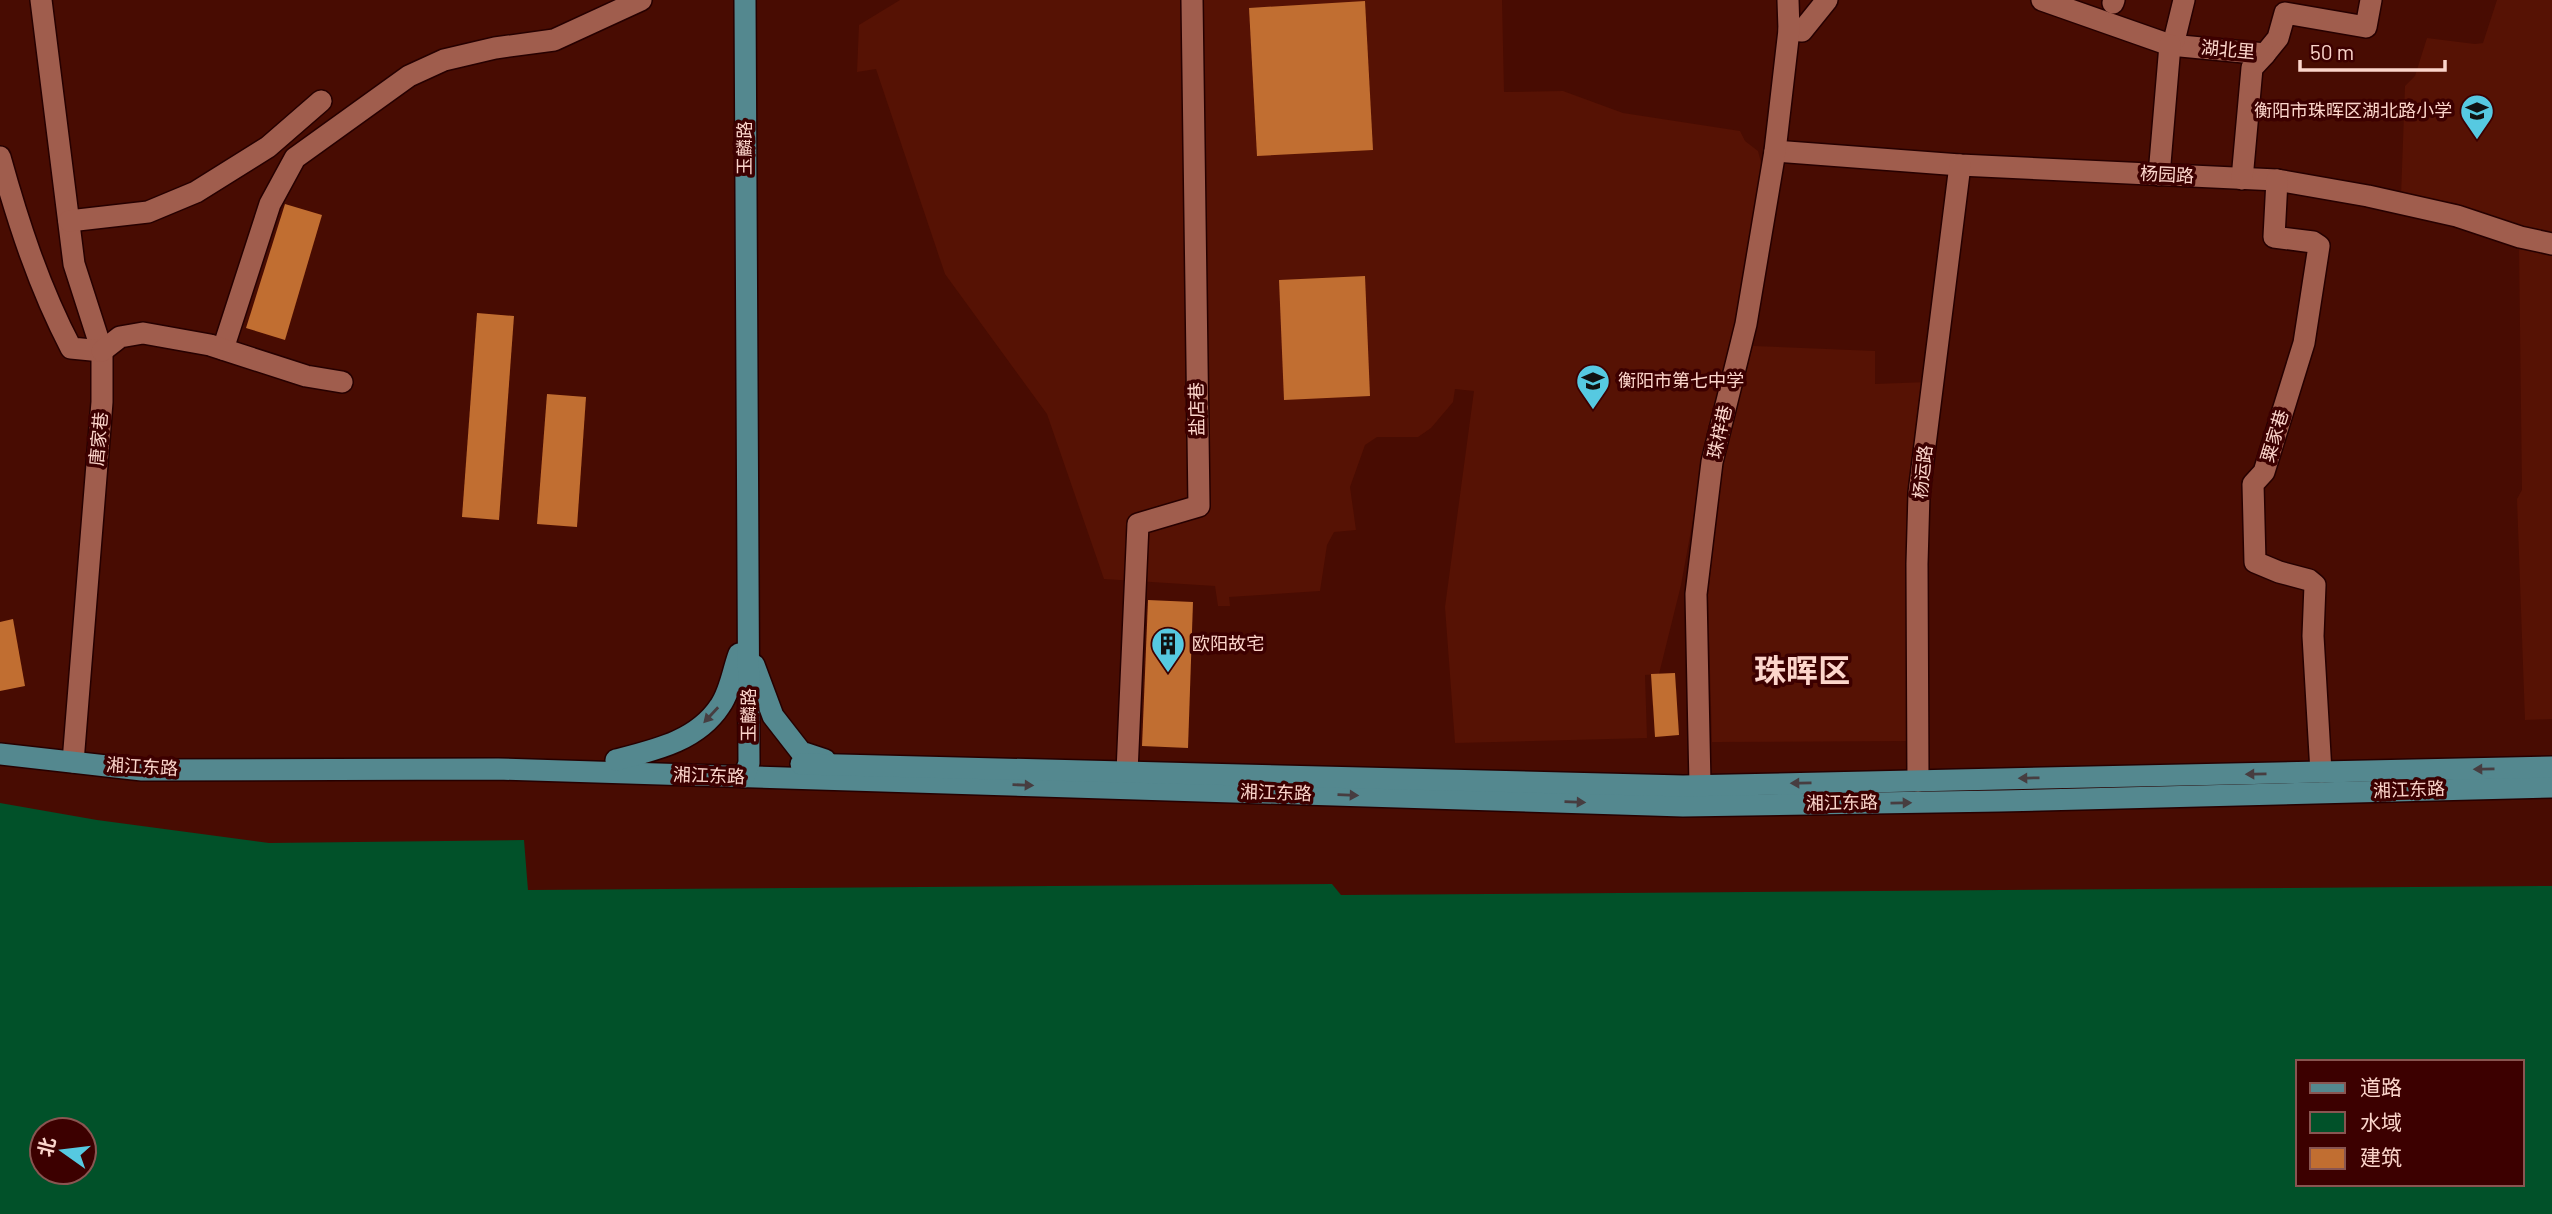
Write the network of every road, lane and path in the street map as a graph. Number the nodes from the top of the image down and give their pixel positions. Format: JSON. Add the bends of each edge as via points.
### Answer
{"nodes":[{"id":1,"x":41,"y":0,"type":"edge"},
{"id":2,"x":641,"y":0,"type":"edge"},
{"id":3,"x":734,"y":0,"type":"edge"},
{"id":4,"x":745,"y":0,"type":"edge"},
{"id":5,"x":1192,"y":0,"type":"edge"},
{"id":6,"x":1788,"y":0,"type":"edge"},
{"id":7,"x":1827,"y":0,"type":"edge"},
{"id":8,"x":2042,"y":0,"type":"edge"},
{"id":9,"x":2184,"y":0,"type":"edge"},
{"id":10,"x":2371,"y":0,"type":"edge"},
{"id":11,"x":1789,"y":30,"type":"junction"},
{"id":12,"x":2172,"y":43,"type":"junction"},
{"id":13,"x":2265,"y":54,"type":"junction"},
{"id":14,"x":321,"y":100,"type":"dead end"},
{"id":15,"x":1775,"y":151,"type":"junction"},
{"id":16,"x":0,"y":157,"type":"edge"},
{"id":17,"x":1960,"y":165,"type":"junction"},
{"id":18,"x":2159,"y":175,"type":"junction"},
{"id":19,"x":2242,"y":179,"type":"junction"},
{"id":20,"x":2277,"y":180,"type":"junction"},
{"id":21,"x":69,"y":221,"type":"junction"},
{"id":22,"x":2552,"y":244,"type":"edge"},
{"id":23,"x":223,"y":349,"type":"junction"},
{"id":24,"x":102,"y":351,"type":"junction"},
{"id":25,"x":342,"y":382,"type":"dead end"},
{"id":26,"x":743,"y":652,"type":"junction"},
{"id":27,"x":0,"y":741,"type":"edge"},
{"id":28,"x":0,"y":754,"type":"edge"},
{"id":29,"x":74,"y":755,"type":"junction"},
{"id":30,"x":616,"y":760,"type":"junction"},
{"id":31,"x":840,"y":765,"type":"junction"},
{"id":32,"x":2552,"y":767,"type":"edge"},
{"id":33,"x":744,"y":768,"type":"junction"},
{"id":34,"x":1128,"y":772,"type":"junction"},
{"id":35,"x":2321,"y":772,"type":"junction"},
{"id":36,"x":1918,"y":781,"type":"junction"},
{"id":37,"x":1700,"y":785,"type":"junction"},
{"id":38,"x":2552,"y":787,"type":"edge"}],
"edges":[{"from":1,"to":21,"type":"street","name":"唐家巷"},
{"from":2,"to":23,"type":"street","via":[[554,40],[444,60],[409,76],[295,158],[270,204]]},
{"from":3,"to":26,"type":"main road","name":"玉麟路"},
{"from":4,"to":26,"type":"main road","name":"玉麟路"},
{"from":5,"to":34,"type":"street","name":"盐店巷","via":[[1199,506],[1138,524]]},
{"from":6,"to":11,"type":"street","name":"珠梓巷"},
{"from":7,"to":11,"type":"street","via":[[1802,31]]},
{"from":8,"to":12,"type":"street","name":"湖北里"},
{"from":9,"to":12,"type":"street"},
{"from":10,"to":13,"type":"street","name":"湖北里","via":[[2366,27],[2285,13],[2278,38]]},
{"from":11,"to":15,"type":"street","name":"珠梓巷"},
{"from":12,"to":13,"type":"street","name":"湖北里"},
{"from":12,"to":18,"type":"street"},
{"from":13,"to":19,"type":"street","via":[[2252,68]]},
{"from":14,"to":21,"type":"street","via":[[268,147],[196,192],[148,212]]},
{"from":15,"to":17,"type":"street","name":"杨园路"},
{"from":15,"to":37,"type":"street","name":"珠梓巷","via":[[1746,324],[1712,462],[1696,594]]},
{"from":16,"to":24,"type":"street","via":[[47,299],[71,348]]},
{"from":17,"to":18,"type":"street","name":"杨园路"},
{"from":17,"to":36,"type":"street","name":"杨运路","via":[[1919,493]]},
{"from":18,"to":19,"type":"street","name":"杨园路"},
{"from":19,"to":20,"type":"street","name":"杨园路"},
{"from":20,"to":22,"type":"street","name":"杨园路","via":[[2457,216]]},
{"from":20,"to":35,"type":"street","name":"粟家巷","via":[[2274,237],[2319,246],[2304,343],[2264,472],[2253,484],[2255,562],[2315,585],[2313,636]]},
{"from":21,"to":24,"type":"street","name":"唐家巷","via":[[74,264]]},
{"from":23,"to":24,"type":"street","via":[[143,333],[120,337]]},
{"from":23,"to":25,"type":"street","via":[[306,376]]},
{"from":24,"to":29,"type":"street","name":"唐家巷","via":[[102,402]]},
{"from":26,"to":30,"type":"main road","one_way":true,"via":[[721,705],[695,732],[658,750]]},
{"from":26,"to":31,"type":"main road","via":[[773,716],[801,752]]},
{"from":26,"to":33,"type":"main road","name":"玉麟路"},
{"from":27,"to":29,"type":"main road","name":"湘江东路"},
{"from":28,"to":29,"type":"main road","name":"湘江东路"},
{"from":29,"to":30,"type":"main road","name":"湘江东路"},
{"from":29,"to":33,"type":"main road","name":"湘江东路","via":[[142,770]]},
{"from":30,"to":33,"type":"main road","name":"湘江东路"},
{"from":31,"to":33,"type":"main road","name":"湘江东路"},
{"from":31,"to":34,"type":"main road","name":"湘江东路"},
{"from":32,"to":35,"type":"main road","name":"湘江东路","one_way":true},
{"from":33,"to":38,"type":"main road","name":"湘江东路","one_way":true,"via":[[1683,806]]},
{"from":34,"to":37,"type":"main road","name":"湘江东路"},
{"from":35,"to":36,"type":"main road","name":"湘江东路","one_way":true},
{"from":36,"to":37,"type":"main road","name":"湘江东路","one_way":true}]}
